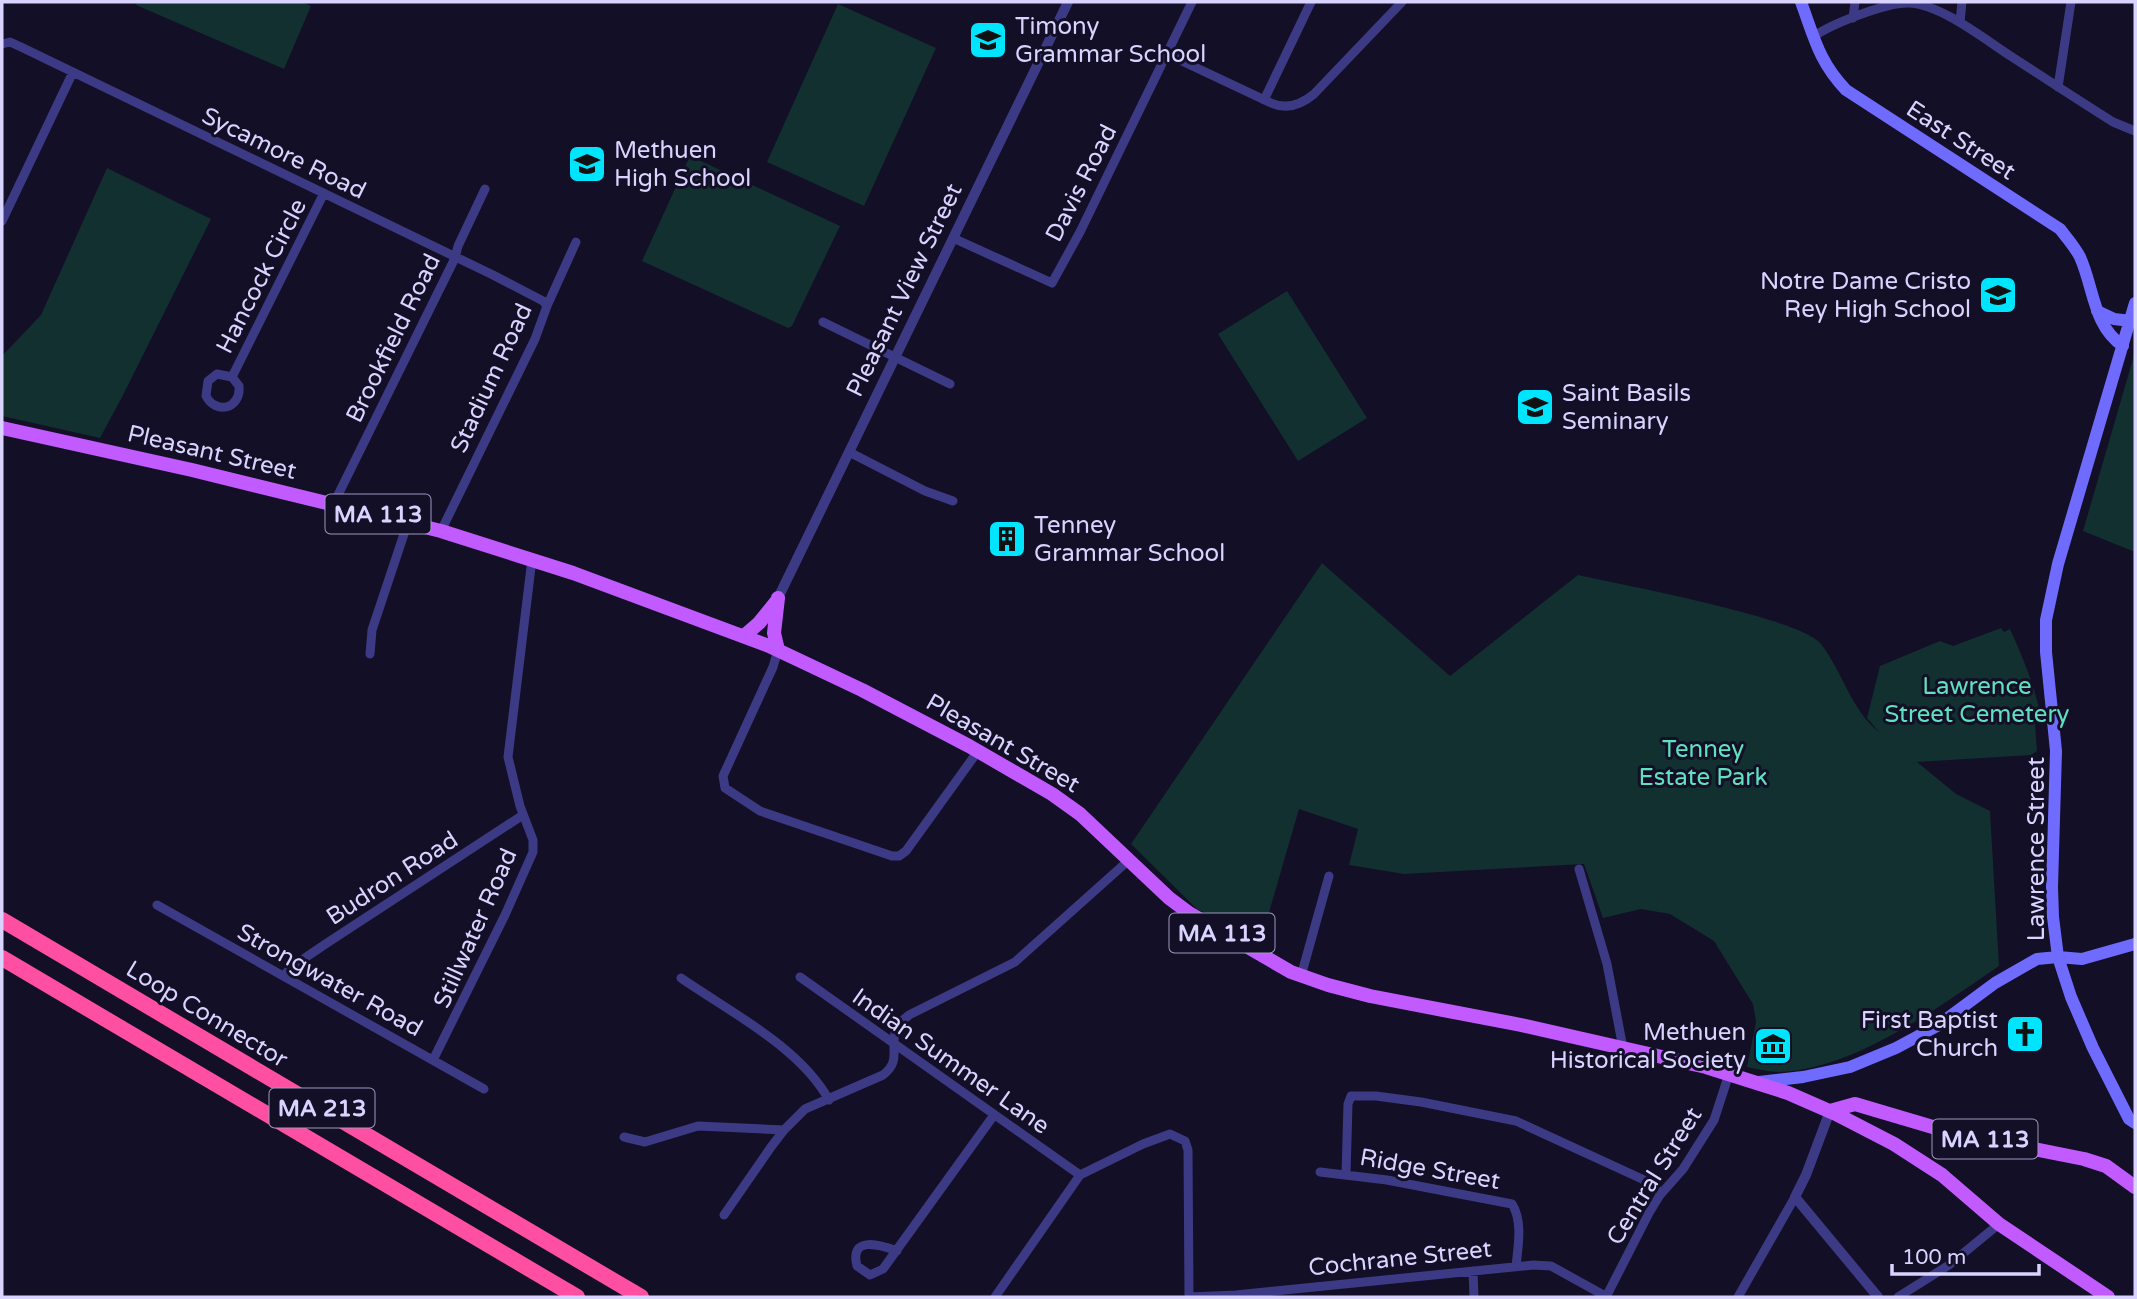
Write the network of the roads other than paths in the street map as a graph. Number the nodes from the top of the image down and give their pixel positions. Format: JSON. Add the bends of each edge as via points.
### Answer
{"nodes":[{"id":1,"x":1068,"y":2,"type":"edge"},
{"id":2,"x":1192,"y":2,"type":"edge"},
{"id":3,"x":1311,"y":2,"type":"edge"},
{"id":4,"x":1402,"y":2,"type":"edge"},
{"id":5,"x":1801,"y":2,"type":"edge"},
{"id":6,"x":1855,"y":2,"type":"edge"},
{"id":7,"x":1962,"y":2,"type":"edge"},
{"id":8,"x":2071,"y":2,"type":"edge"},
{"id":9,"x":1853,"y":18,"type":"junction"},
{"id":10,"x":1959,"y":22,"type":"junction"},
{"id":11,"x":1814,"y":37,"type":"junction"},
{"id":12,"x":2,"y":44,"type":"edge"},
{"id":13,"x":1167,"y":54,"type":"junction"},
{"id":14,"x":73,"y":72,"type":"junction"},
{"id":15,"x":2058,"y":87,"type":"junction"},
{"id":16,"x":1264,"y":100,"type":"junction"},
{"id":17,"x":2135,"y":131,"type":"edge"},
{"id":18,"x":485,"y":189,"type":"dead end"},
{"id":19,"x":324,"y":193,"type":"junction"},
{"id":20,"x":2,"y":220,"type":"edge"},
{"id":21,"x":953,"y":238,"type":"junction"},
{"id":22,"x":576,"y":242,"type":"dead end"},
{"id":23,"x":455,"y":258,"type":"junction"},
{"id":24,"x":2135,"y":303,"type":"edge"},
{"id":25,"x":547,"y":306,"type":"junction"},
{"id":26,"x":2097,"y":312,"type":"junction"},
{"id":27,"x":824,"y":321,"type":"dead end"},
{"id":28,"x":2131,"y":321,"type":"junction"},
{"id":29,"x":2123,"y":346,"type":"junction"},
{"id":30,"x":895,"y":357,"type":"junction"},
{"id":31,"x":232,"y":377,"type":"dead end"},
{"id":32,"x":950,"y":384,"type":"dead end"},
{"id":33,"x":2,"y":428,"type":"edge"},
{"id":34,"x":849,"y":452,"type":"junction"},
{"id":35,"x":953,"y":501,"type":"dead end"},
{"id":36,"x":334,"y":503,"type":"junction"},
{"id":37,"x":408,"y":522,"type":"junction"},
{"id":38,"x":441,"y":531,"type":"junction"},
{"id":39,"x":532,"y":559,"type":"junction"},
{"id":40,"x":778,"y":598,"type":"junction"},
{"id":41,"x":744,"y":636,"type":"junction"},
{"id":42,"x":778,"y":650,"type":"junction"},
{"id":43,"x":370,"y":654,"type":"dead end"},
{"id":44,"x":978,"y":751,"type":"junction"},
{"id":45,"x":523,"y":815,"type":"junction"},
{"id":46,"x":1129,"y":860,"type":"junction"},
{"id":47,"x":1579,"y":869,"type":"dead end"},
{"id":48,"x":1329,"y":876,"type":"dead end"},
{"id":49,"x":158,"y":905,"type":"dead end"},
{"id":50,"x":2,"y":920,"type":"edge"},
{"id":51,"x":2135,"y":944,"type":"edge"},
{"id":52,"x":2058,"y":957,"type":"junction"},
{"id":53,"x":2,"y":958,"type":"edge"},
{"id":54,"x":284,"y":976,"type":"junction"},
{"id":55,"x":1301,"y":976,"type":"junction"},
{"id":56,"x":800,"y":977,"type":"dead end"},
{"id":57,"x":681,"y":978,"type":"dead end"},
{"id":58,"x":894,"y":1045,"type":"junction"},
{"id":59,"x":1623,"y":1048,"type":"junction"},
{"id":60,"x":433,"y":1060,"type":"junction"},
{"id":61,"x":1729,"y":1074,"type":"junction"},
{"id":62,"x":1759,"y":1083,"type":"junction"},
{"id":63,"x":484,"y":1088,"type":"dead end"},
{"id":64,"x":829,"y":1100,"type":"junction"},
{"id":65,"x":1830,"y":1111,"type":"junction"},
{"id":66,"x":994,"y":1115,"type":"junction"},
{"id":67,"x":2133,"y":1124,"type":"edge"},
{"id":68,"x":784,"y":1130,"type":"junction"},
{"id":69,"x":624,"y":1137,"type":"dead end"},
{"id":70,"x":1320,"y":1172,"type":"dead end"},
{"id":71,"x":1346,"y":1174,"type":"junction"},
{"id":72,"x":1080,"y":1175,"type":"junction"},
{"id":73,"x":2135,"y":1187,"type":"edge"},
{"id":74,"x":1662,"y":1193,"type":"junction"},
{"id":75,"x":1795,"y":1197,"type":"junction"},
{"id":76,"x":724,"y":1215,"type":"dead end"},
{"id":77,"x":1999,"y":1224,"type":"junction"},
{"id":78,"x":897,"y":1251,"type":"junction"},
{"id":79,"x":1516,"y":1266,"type":"junction"},
{"id":80,"x":1473,"y":1271,"type":"junction"},
{"id":81,"x":578,"y":1297,"type":"edge"},
{"id":82,"x":641,"y":1297,"type":"edge"},
{"id":83,"x":995,"y":1297,"type":"edge"},
{"id":84,"x":1189,"y":1297,"type":"edge"},
{"id":85,"x":1474,"y":1297,"type":"edge"},
{"id":86,"x":1606,"y":1297,"type":"edge"},
{"id":87,"x":1738,"y":1297,"type":"edge"},
{"id":88,"x":1878,"y":1297,"type":"edge"},
{"id":89,"x":1898,"y":1297,"type":"edge"},
{"id":90,"x":2108,"y":1297,"type":"edge"}],
"edges":[{"from":1,"to":21,"type":"street","name":"Pleasant View Street"},
{"from":2,"to":13,"type":"street","name":"Davis Road"},
{"from":3,"to":16,"type":"street"},
{"from":4,"to":16,"type":"street","via":[[1307,101],[1280,107]]},
{"from":5,"to":11,"type":"main road","name":"East Street"},
{"from":6,"to":9,"type":"street"},
{"from":7,"to":10,"type":"street"},
{"from":8,"to":15,"type":"street"},
{"from":9,"to":10,"type":"street","via":[[1911,3]]},
{"from":9,"to":11,"type":"street"},
{"from":10,"to":15,"type":"street"},
{"from":11,"to":26,"type":"main road","name":"East Street","via":[[1821,58],[1846,90],[2060,229],[2080,257]]},
{"from":12,"to":14,"type":"street","name":"Sycamore Road","via":[[10,42]]},
{"from":13,"to":16,"type":"street"},
{"from":13,"to":21,"type":"street","name":"Davis Road","via":[[1052,283]]},
{"from":14,"to":19,"type":"street","name":"Sycamore Road"},
{"from":14,"to":20,"type":"street"},
{"from":15,"to":17,"type":"street"},
{"from":18,"to":23,"type":"street","name":"Brookfield Road"},
{"from":19,"to":23,"type":"street","name":"Sycamore Road"},
{"from":19,"to":31,"type":"street","name":"Hancock Circle"},
{"from":21,"to":30,"type":"street","name":"Pleasant View Street"},
{"from":22,"to":25,"type":"street","name":"Stadium Road"},
{"from":23,"to":25,"type":"street","name":"Sycamore Road"},
{"from":23,"to":36,"type":"street","name":"Brookfield Road"},
{"from":24,"to":28,"type":"main road","name":"Lawrence Street"},
{"from":25,"to":38,"type":"street","name":"Stadium Road"},
{"from":26,"to":28,"type":"main road"},
{"from":26,"to":29,"type":"main road","name":"East Street","via":[[2111,338]]},
{"from":27,"to":30,"type":"street"},
{"from":28,"to":29,"type":"main road","name":"Lawrence Street"},
{"from":29,"to":52,"type":"main road","name":"Lawrence Street","via":[[2058,564],[2046,620],[2056,751],[2052,887]]},
{"from":30,"to":32,"type":"street"},
{"from":30,"to":34,"type":"street","name":"Pleasant View Street"},
{"from":33,"to":36,"type":"main road","name":"Pleasant Street","number":"MA 113"},
{"from":34,"to":35,"type":"street"},
{"from":34,"to":40,"type":"street","name":"Pleasant View Street"},
{"from":36,"to":37,"type":"main road","name":"Pleasant Street","number":"MA 113"},
{"from":37,"to":38,"type":"main road","name":"Pleasant Street","number":"MA 113"},
{"from":37,"to":43,"type":"street","via":[[372,630]]},
{"from":38,"to":39,"type":"main road","name":"Pleasant Street","number":"MA 113"},
{"from":39,"to":41,"type":"main road","name":"Pleasant Street","number":"MA 113"},
{"from":39,"to":45,"type":"street","name":"Stillwater Road","via":[[508,757]]},
{"from":40,"to":41,"type":"main road"},
{"from":40,"to":42,"type":"main road","via":[[774,633]]},
{"from":41,"to":42,"type":"main road","name":"Pleasant Street","number":"MA 113"},
{"from":42,"to":44,"type":"main road","name":"Pleasant Street","number":"MA 113"},
{"from":42,"to":44,"type":"street","via":[[723,776],[725,788],[760,811],[899,856]]},
{"from":44,"to":46,"type":"main road","name":"Pleasant Street","number":"MA 113","via":[[1069,806]]},
{"from":45,"to":54,"type":"street","name":"Budron Road"},
{"from":45,"to":60,"type":"street","name":"Stillwater Road","via":[[533,840],[529,864]]},
{"from":46,"to":55,"type":"main road","name":"Pleasant Street","number":"MA 113","via":[[1189,913]]},
{"from":46,"to":58,"type":"street","via":[[1015,962],[909,1015],[897,1026]]},
{"from":47,"to":59,"type":"street","via":[[1607,964]]},
{"from":48,"to":55,"type":"street"},
{"from":49,"to":54,"type":"street","name":"Strongwater Road"},
{"from":50,"to":82,"type":"highway","name":"Loop Connector","number":"MA 213"},
{"from":51,"to":52,"type":"main road","via":[[2082,958]]},
{"from":52,"to":62,"type":"main road","via":[[2037,959],[2018,968],[1937,1026],[1896,1048],[1850,1067]]},
{"from":52,"to":67,"type":"main road","name":"Lawrence Street","via":[[2093,1048]]},
{"from":53,"to":81,"type":"highway","number":"MA 213"},
{"from":54,"to":60,"type":"street","name":"Strongwater Road"},
{"from":55,"to":59,"type":"main road","name":"Pleasant Street","number":"MA 113","via":[[1370,996]]},
{"from":56,"to":58,"type":"street","name":"Indian Summer Lane"},
{"from":57,"to":64,"type":"street","via":[[788,1052],[814,1076]]},
{"from":58,"to":64,"type":"street","via":[[891,1069]]},
{"from":58,"to":66,"type":"street","name":"Indian Summer Lane"},
{"from":59,"to":61,"type":"main road","name":"Pleasant Street","number":"MA 113"},
{"from":60,"to":63,"type":"street","name":"Strongwater Road"},
{"from":61,"to":62,"type":"main road","name":"Pleasant Street","number":"MA 113"},
{"from":61,"to":74,"type":"street","name":"Central Street","via":[[1714,1120]]},
{"from":62,"to":65,"type":"main road","name":"Pleasant Street","number":"MA 113"},
{"from":64,"to":68,"type":"street","via":[[805,1109]]},
{"from":65,"to":73,"type":"main road","number":"MA 113","via":[[1855,1104],[1953,1133],[2084,1159],[2106,1166]]},
{"from":65,"to":75,"type":"street"},
{"from":65,"to":77,"type":"main road","name":"Pleasant Street","number":"MA 113","via":[[1942,1175]]},
{"from":66,"to":72,"type":"street","name":"Indian Summer Lane"},
{"from":66,"to":78,"type":"street"},
{"from":68,"to":69,"type":"street","via":[[698,1126],[645,1142]]},
{"from":68,"to":76,"type":"street"},
{"from":70,"to":71,"type":"street","name":"Ridge Street"},
{"from":71,"to":74,"type":"street","via":[[1351,1096],[1387,1097],[1516,1121],[1642,1179]]},
{"from":71,"to":79,"type":"street","name":"Ridge Street","via":[[1512,1204],[1518,1230]]},
{"from":72,"to":83,"type":"street"},
{"from":72,"to":84,"type":"street","via":[[1170,1134],[1185,1141]]},
{"from":74,"to":86,"type":"street","name":"Central Street"},
{"from":75,"to":87,"type":"street"},
{"from":75,"to":88,"type":"street"},
{"from":77,"to":89,"type":"street","via":[[1949,1265]]},
{"from":77,"to":90,"type":"main road","name":"Pleasant Street","number":"MA 113"},
{"from":78,"to":78,"type":"street","via":[[867,1244],[856,1255],[857,1266],[870,1275],[879,1273]]},
{"from":79,"to":80,"type":"street","name":"Cochrane Street"},
{"from":79,"to":86,"type":"street","name":"Cochrane Street","via":[[1551,1266]]},
{"from":80,"to":84,"type":"street","name":"Cochrane Street"},
{"from":80,"to":85,"type":"street"}]}
